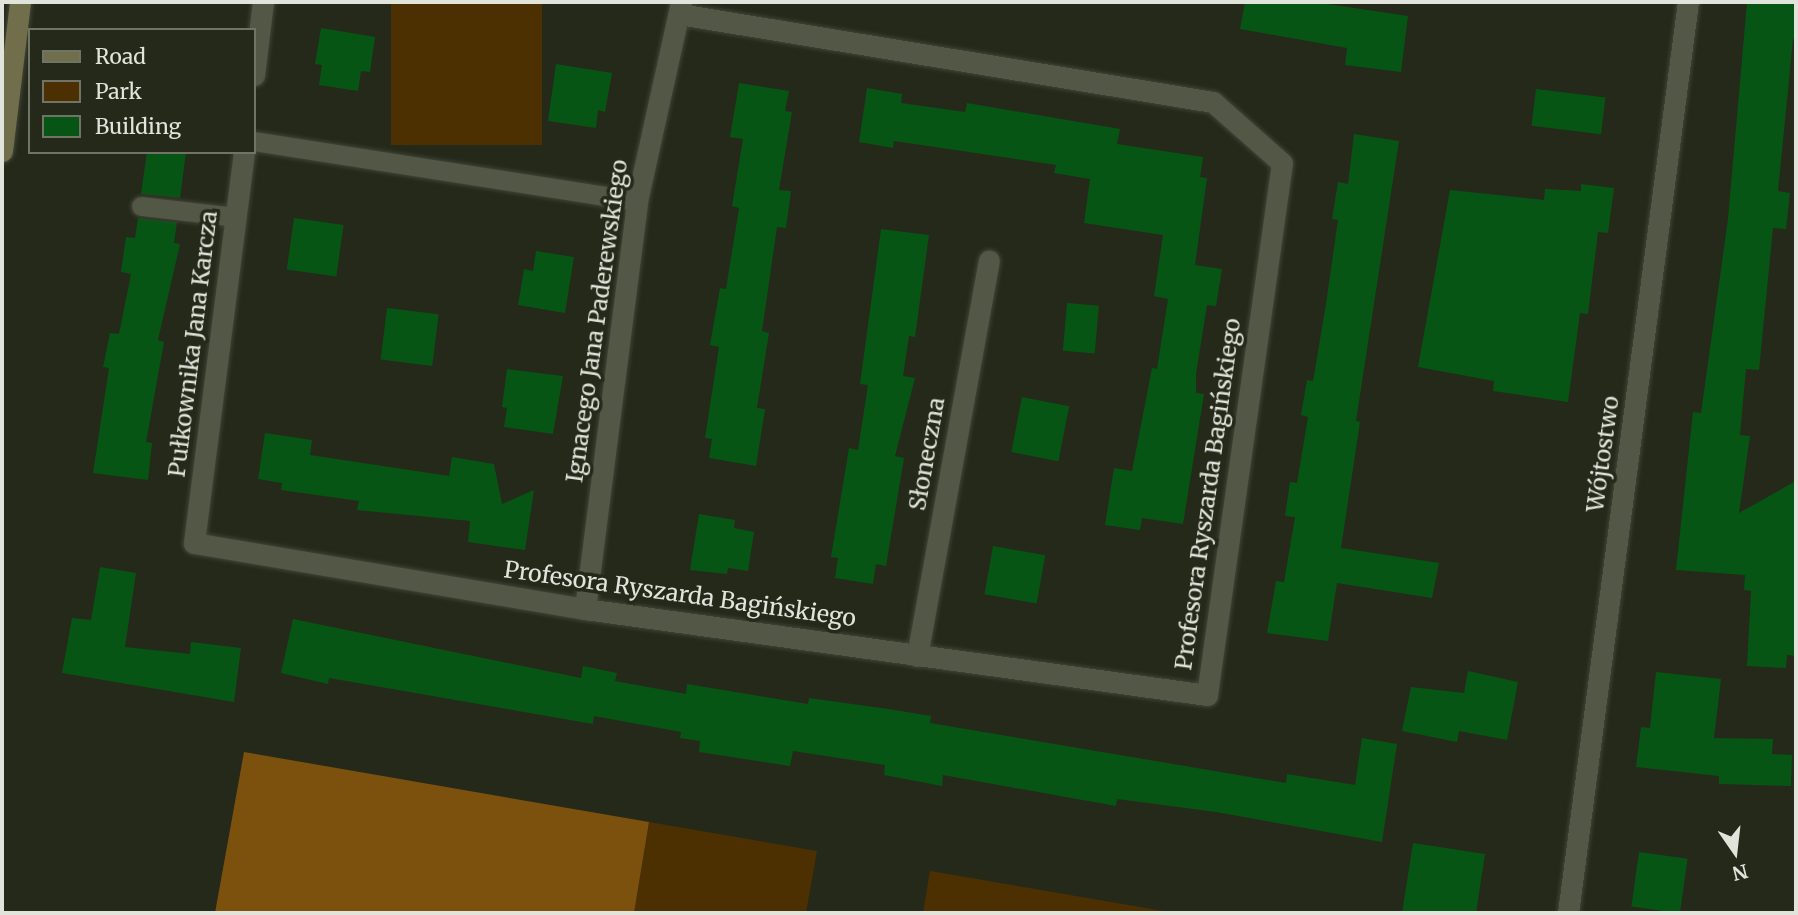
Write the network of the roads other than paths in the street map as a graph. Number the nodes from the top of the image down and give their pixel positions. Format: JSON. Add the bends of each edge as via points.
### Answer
{"nodes":[{"id":1,"x":20,"y":2,"type":"edge"},
{"id":2,"x":263,"y":2,"type":"edge"},
{"id":3,"x":1688,"y":2,"type":"edge"},
{"id":4,"x":680,"y":8,"type":"edge"},
{"id":5,"x":256,"y":59,"type":"edge"},
{"id":6,"x":256,"y":142,"type":"edge"},
{"id":7,"x":2,"y":151,"type":"edge"},
{"id":8,"x":244,"y":154,"type":"edge"},
{"id":9,"x":636,"y":201,"type":"junction"},
{"id":10,"x":141,"y":205,"type":"dead end"},
{"id":11,"x":236,"y":217,"type":"junction"},
{"id":12,"x":989,"y":261,"type":"dead end"},
{"id":13,"x":194,"y":543,"type":"joint"},
{"id":14,"x":585,"y":609,"type":"junction"},
{"id":15,"x":917,"y":656,"type":"junction"},
{"id":16,"x":1568,"y":913,"type":"edge"}],
"edges":[{"from":1,"to":7,"type":"street"},
{"from":2,"to":5,"type":"street"},
{"from":3,"to":16,"type":"street","name":"Wójtostwo"},
{"from":4,"to":9,"type":"street","name":"Ignacego Jana Paderewskiego"},
{"from":4,"to":15,"type":"street","name":"Profesora Ryszarda Bagińskiego","via":[[1213,102],[1282,163],[1207,695]]},
{"from":6,"to":9,"type":"lane"},
{"from":8,"to":11,"type":"street","name":"Pułkownika Jana Karcza"},
{"from":9,"to":14,"type":"street","name":"Ignacego Jana Paderewskiego"},
{"from":10,"to":11,"type":"lane"},
{"from":11,"to":13,"type":"street","name":"Pułkownika Jana Karcza"},
{"from":12,"to":15,"type":"street","name":"Słoneczna"},
{"from":13,"to":14,"type":"street","name":"Profesora Ryszarda Bagińskiego"},
{"from":14,"to":15,"type":"street","name":"Profesora Ryszarda Bagińskiego"}]}
